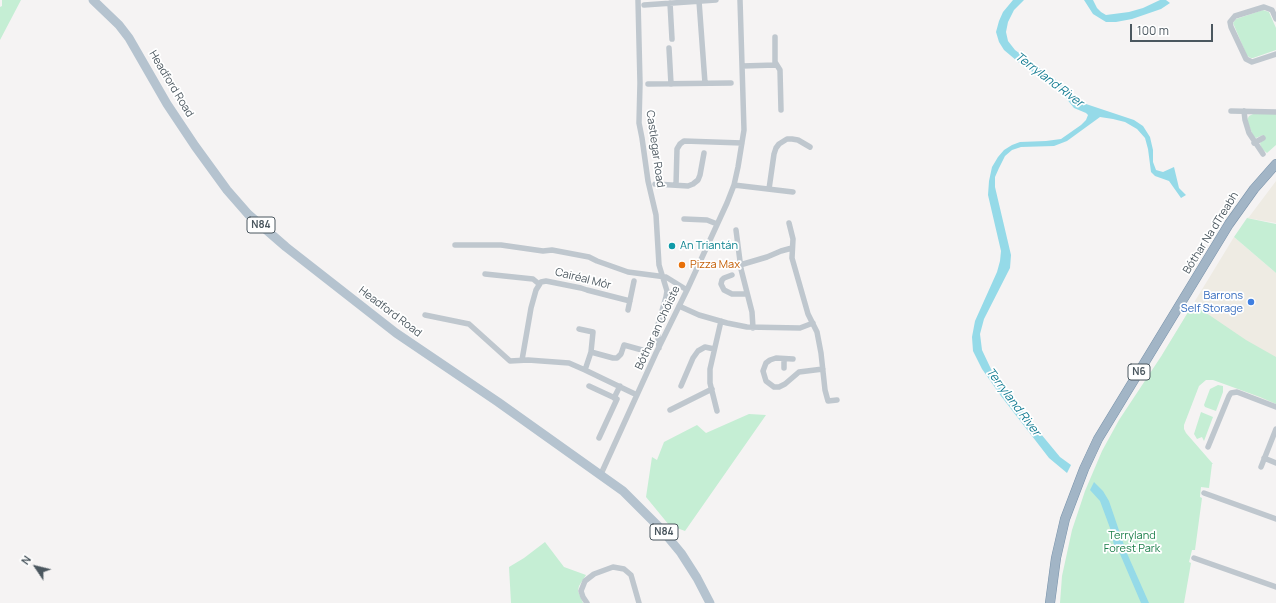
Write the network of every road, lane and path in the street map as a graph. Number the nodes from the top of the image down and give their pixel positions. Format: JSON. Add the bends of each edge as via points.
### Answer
{"nodes":[{"id":1,"x":94,"y":0,"type":"edge"},
{"id":2,"x":638,"y":0,"type":"edge"},
{"id":3,"x":716,"y":0,"type":"edge"},
{"id":4,"x":740,"y":0,"type":"edge"},
{"id":5,"x":699,"y":1,"type":"junction"},
{"id":6,"x":670,"y":3,"type":"junction"},
{"id":7,"x":644,"y":4,"type":"dead end"},
{"id":8,"x":1276,"y":20,"type":"edge"},
{"id":9,"x":775,"y":37,"type":"dead end"},
{"id":10,"x":672,"y":39,"type":"dead end"},
{"id":11,"x":669,"y":48,"type":"dead end"},
{"id":12,"x":1276,"y":54,"type":"edge"},
{"id":13,"x":776,"y":65,"type":"junction"},
{"id":14,"x":742,"y":66,"type":"junction"},
{"id":15,"x":705,"y":83,"type":"junction"},
{"id":16,"x":648,"y":84,"type":"dead end"},
{"id":17,"x":671,"y":84,"type":"junction"},
{"id":18,"x":731,"y":84,"type":"dead end"},
{"id":19,"x":781,"y":110,"type":"dead end"},
{"id":20,"x":1232,"y":111,"type":"dead end"},
{"id":21,"x":1244,"y":111,"type":"junction"},
{"id":22,"x":1276,"y":112,"type":"edge"},
{"id":23,"x":1263,"y":138,"type":"dead end"},
{"id":24,"x":742,"y":143,"type":"junction"},
{"id":25,"x":1254,"y":143,"type":"junction"},
{"id":26,"x":810,"y":146,"type":"dead end"},
{"id":27,"x":704,"y":152,"type":"dead end"},
{"id":28,"x":1263,"y":154,"type":"dead end"},
{"id":29,"x":1276,"y":164,"type":"edge"},
{"id":30,"x":656,"y":184,"type":"dead end"},
{"id":31,"x":676,"y":185,"type":"junction"},
{"id":32,"x":734,"y":185,"type":"junction"},
{"id":33,"x":769,"y":189,"type":"junction"},
{"id":34,"x":793,"y":192,"type":"dead end"},
{"id":35,"x":684,"y":219,"type":"dead end"},
{"id":36,"x":789,"y":223,"type":"dead end"},
{"id":37,"x":717,"y":224,"type":"junction"},
{"id":38,"x":736,"y":230,"type":"dead end"},
{"id":39,"x":455,"y":245,"type":"dead end"},
{"id":40,"x":792,"y":248,"type":"junction"},
{"id":41,"x":740,"y":265,"type":"junction"},
{"id":42,"x":485,"y":274,"type":"dead end"},
{"id":43,"x":732,"y":275,"type":"dead end"},
{"id":44,"x":662,"y":276,"type":"junction"},
{"id":45,"x":634,"y":282,"type":"dead end"},
{"id":46,"x":539,"y":284,"type":"junction"},
{"id":47,"x":687,"y":290,"type":"junction"},
{"id":48,"x":747,"y":294,"type":"junction"},
{"id":49,"x":630,"y":301,"type":"junction"},
{"id":50,"x":679,"y":306,"type":"junction"},
{"id":51,"x":628,"y":310,"type":"dead end"},
{"id":52,"x":425,"y":315,"type":"dead end"},
{"id":53,"x":721,"y":321,"type":"junction"},
{"id":54,"x":813,"y":323,"type":"junction"},
{"id":55,"x":752,"y":328,"type":"junction"},
{"id":56,"x":580,"y":329,"type":"dead end"},
{"id":57,"x":659,"y":348,"type":"junction"},
{"id":58,"x":714,"y":349,"type":"junction"},
{"id":59,"x":642,"y":350,"type":"dead end"},
{"id":60,"x":591,"y":352,"type":"junction"},
{"id":61,"x":784,"y":359,"type":"junction"},
{"id":62,"x":793,"y":359,"type":"dead end"},
{"id":63,"x":522,"y":360,"type":"junction"},
{"id":64,"x":784,"y":368,"type":"dead end"},
{"id":65,"x":822,"y":369,"type":"junction"},
{"id":66,"x":585,"y":370,"type":"junction"},
{"id":67,"x":589,"y":386,"type":"dead end"},
{"id":68,"x":620,"y":386,"type":"junction"},
{"id":69,"x":682,"y":386,"type":"dead end"},
{"id":70,"x":712,"y":389,"type":"junction"},
{"id":71,"x":637,"y":395,"type":"junction"},
{"id":72,"x":614,"y":398,"type":"junction"},
{"id":73,"x":837,"y":400,"type":"dead end"},
{"id":74,"x":1276,"y":407,"type":"edge"},
{"id":75,"x":670,"y":410,"type":"dead end"},
{"id":76,"x":717,"y":411,"type":"dead end"},
{"id":77,"x":1276,"y":429,"type":"edge"},
{"id":78,"x":599,"y":438,"type":"dead end"},
{"id":79,"x":1208,"y":447,"type":"dead end"},
{"id":80,"x":1264,"y":458,"type":"junction"},
{"id":81,"x":1276,"y":463,"type":"edge"},
{"id":82,"x":1261,"y":468,"type":"dead end"},
{"id":83,"x":601,"y":474,"type":"junction"},
{"id":84,"x":1204,"y":493,"type":"dead end"},
{"id":85,"x":1276,"y":519,"type":"edge"},
{"id":86,"x":1194,"y":558,"type":"dead end"},
{"id":87,"x":1276,"y":587,"type":"edge"},
{"id":88,"x":587,"y":603,"type":"edge"},
{"id":89,"x":639,"y":603,"type":"edge"},
{"id":90,"x":710,"y":603,"type":"edge"},
{"id":91,"x":1050,"y":603,"type":"edge"}],
"edges":[{"from":1,"to":83,"type":"main road","name":"Headford Road","number":"N84","via":[[120,25],[195,146],[248,214],[396,333]]},
{"from":2,"to":44,"type":"street","name":"Castlegar Road","via":[[639,123],[656,215],[659,266]]},
{"from":3,"to":5,"type":"street"},
{"from":4,"to":14,"type":"street","name":"Bóthar an Chóiste"},
{"from":5,"to":6,"type":"street"},
{"from":5,"to":15,"type":"street"},
{"from":6,"to":7,"type":"street"},
{"from":6,"to":10,"type":"street"},
{"from":8,"to":12,"type":"street","via":[[1272,10],[1264,7],[1235,16],[1230,22],[1246,59],[1252,62]]},
{"from":9,"to":13,"type":"street"},
{"from":11,"to":17,"type":"street"},
{"from":13,"to":14,"type":"street"},
{"from":13,"to":19,"type":"street","via":[[780,70]]},
{"from":14,"to":24,"type":"street","name":"Bóthar an Chóiste"},
{"from":15,"to":17,"type":"street"},
{"from":15,"to":18,"type":"street"},
{"from":16,"to":17,"type":"street"},
{"from":20,"to":21,"type":"street"},
{"from":21,"to":22,"type":"street"},
{"from":21,"to":25,"type":"street","via":[[1246,126]]},
{"from":23,"to":25,"type":"street"},
{"from":24,"to":31,"type":"street","via":[[684,141],[677,149]]},
{"from":24,"to":32,"type":"street","name":"Bóthar an Chóiste"},
{"from":25,"to":28,"type":"street"},
{"from":26,"to":33,"type":"street","via":[[792,139],[779,144],[774,154]]},
{"from":27,"to":31,"type":"street","via":[[698,180],[688,186]]},
{"from":29,"to":91,"type":"highway","name":"Bóthar Na dTreabh","number":"N6","via":[[1254,189],[1230,224],[1098,439],[1065,519],[1056,558]]},
{"from":30,"to":31,"type":"street"},
{"from":32,"to":33,"type":"street"},
{"from":32,"to":37,"type":"street","name":"Bóthar an Chóiste"},
{"from":33,"to":34,"type":"street"},
{"from":35,"to":37,"type":"street","via":[[707,220]]},
{"from":36,"to":40,"type":"street","via":[[793,239]]},
{"from":37,"to":47,"type":"street","name":"Bóthar an Chóiste"},
{"from":38,"to":41,"type":"street"},
{"from":39,"to":44,"type":"street","via":[[501,245],[552,250],[589,257],[628,272]]},
{"from":40,"to":41,"type":"street"},
{"from":40,"to":54,"type":"street","via":[[792,258],[802,296]]},
{"from":41,"to":48,"type":"street"},
{"from":42,"to":46,"type":"street","via":[[533,280]]},
{"from":43,"to":48,"type":"street","via":[[722,280],[724,290],[732,294]]},
{"from":44,"to":47,"type":"street"},
{"from":44,"to":57,"type":"street","name":"Castlegar Road","via":[[666,297],[657,328]]},
{"from":45,"to":49,"type":"street"},
{"from":46,"to":49,"type":"street","name":"Cairéal Mór","via":[[546,281]]},
{"from":46,"to":63,"type":"street","name":"Cairéal Mór","via":[[531,308]]},
{"from":47,"to":50,"type":"street","name":"Bóthar an Chóiste"},
{"from":48,"to":55,"type":"street","via":[[752,312]]},
{"from":49,"to":51,"type":"street"},
{"from":50,"to":53,"type":"street"},
{"from":50,"to":57,"type":"street","name":"Bóthar an Chóiste"},
{"from":52,"to":63,"type":"street","via":[[469,324],[510,361]]},
{"from":53,"to":55,"type":"street"},
{"from":53,"to":58,"type":"street"},
{"from":54,"to":55,"type":"street","via":[[800,328]]},
{"from":54,"to":65,"type":"street"},
{"from":56,"to":60,"type":"street","via":[[593,332]]},
{"from":57,"to":71,"type":"street","name":"Bóthar an Chóiste"},
{"from":58,"to":69,"type":"street","via":[[705,347],[698,351]]},
{"from":58,"to":70,"type":"street","via":[[710,369]]},
{"from":59,"to":60,"type":"street","via":[[624,345],[617,358]]},
{"from":60,"to":66,"type":"street"},
{"from":61,"to":62,"type":"street"},
{"from":61,"to":64,"type":"street"},
{"from":61,"to":65,"type":"street","via":[[770,360],[764,366],[763,375],[774,387],[785,384],[799,372]]},
{"from":63,"to":66,"type":"street","via":[[566,362]]},
{"from":65,"to":73,"type":"street","via":[[828,402]]},
{"from":66,"to":68,"type":"street"},
{"from":67,"to":72,"type":"street"},
{"from":68,"to":71,"type":"street"},
{"from":68,"to":72,"type":"street"},
{"from":70,"to":75,"type":"street"},
{"from":70,"to":76,"type":"street"},
{"from":71,"to":83,"type":"street","name":"Bóthar an Chóiste"},
{"from":72,"to":78,"type":"street","via":[[617,399]]},
{"from":74,"to":79,"type":"street","via":[[1237,392],[1231,393]]},
{"from":77,"to":80,"type":"street"},
{"from":80,"to":81,"type":"street"},
{"from":80,"to":82,"type":"street"},
{"from":83,"to":90,"type":"main road","name":"Headford Road","number":"N84","via":[[625,492],[662,530],[681,553]]},
{"from":84,"to":85,"type":"street"},
{"from":86,"to":87,"type":"street"},
{"from":88,"to":89,"type":"street","via":[[582,591],[587,578],[596,572],[616,567],[631,575]]}]}
